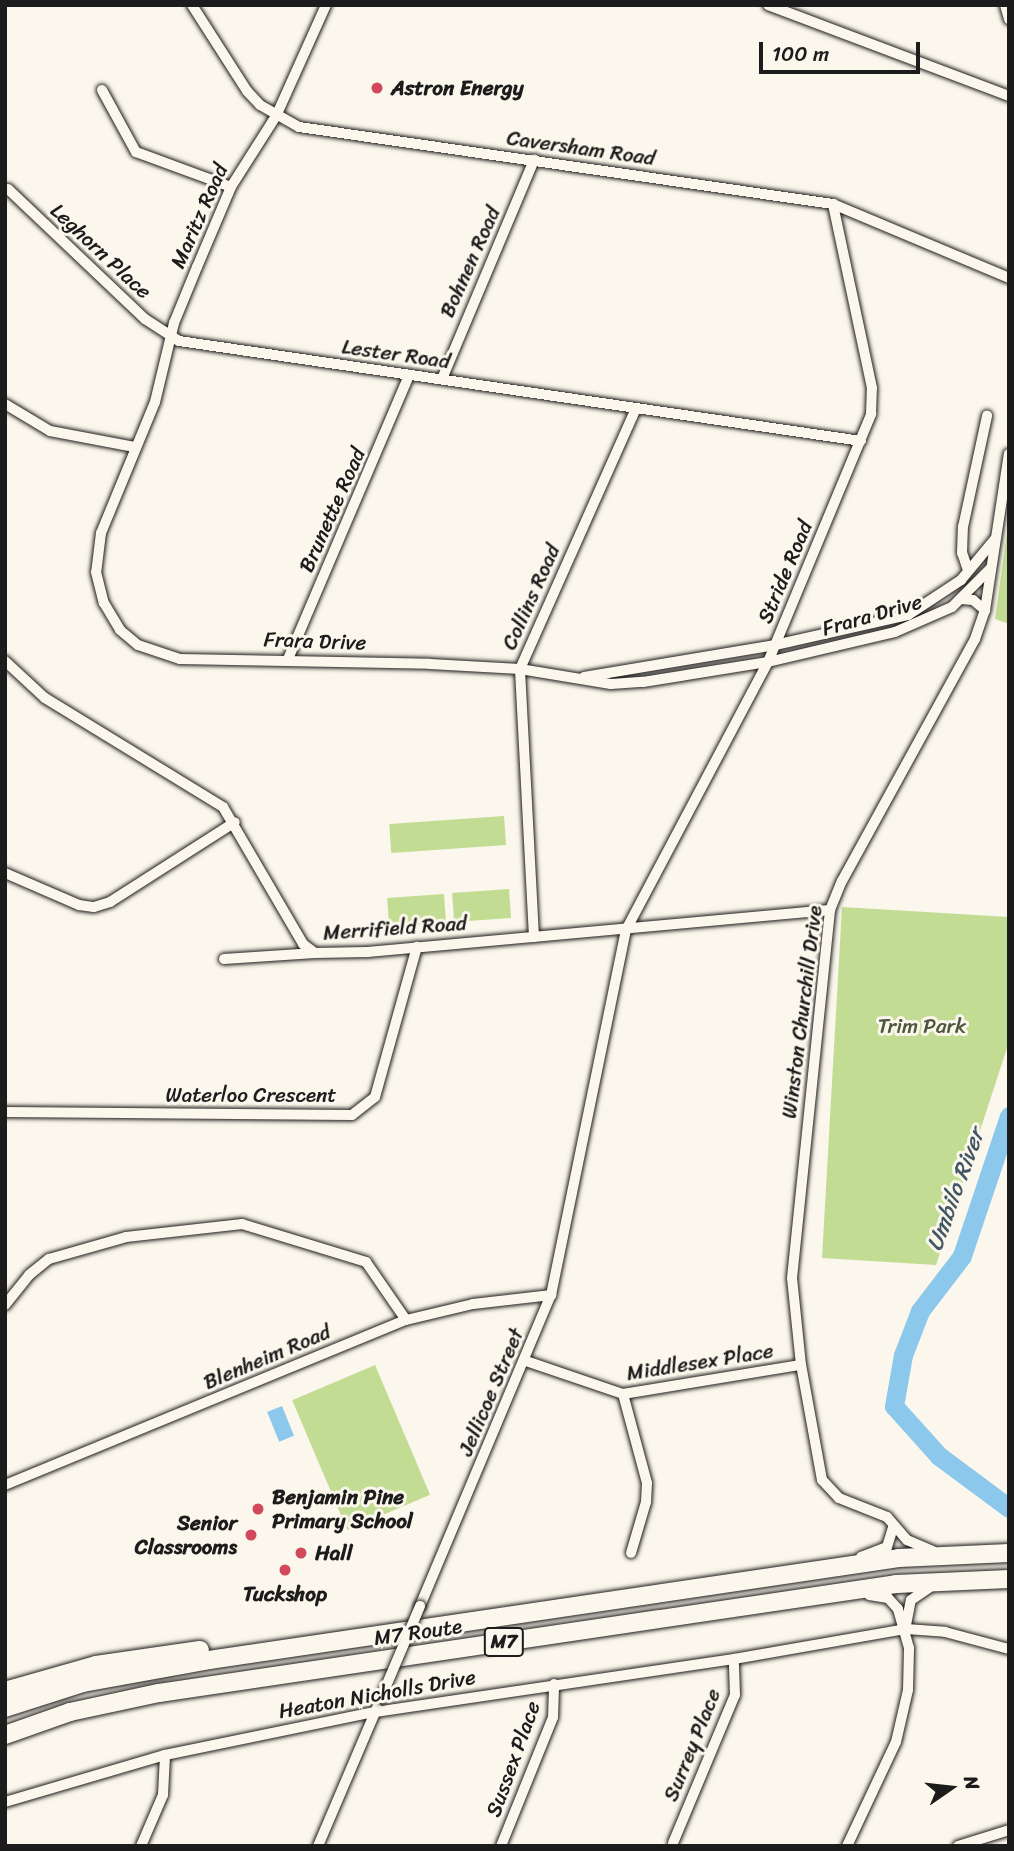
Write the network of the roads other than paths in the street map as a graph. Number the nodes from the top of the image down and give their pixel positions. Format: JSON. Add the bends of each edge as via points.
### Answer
{"nodes":[{"id":1,"x":192,"y":5,"type":"edge"},
{"id":2,"x":326,"y":5,"type":"edge"},
{"id":3,"x":768,"y":5,"type":"edge"},
{"id":4,"x":1005,"y":5,"type":"edge"},
{"id":5,"x":1009,"y":19,"type":"edge"},
{"id":6,"x":102,"y":90,"type":"dead end"},
{"id":7,"x":1009,"y":96,"type":"edge"},
{"id":8,"x":276,"y":116,"type":"junction"},
{"id":9,"x":534,"y":160,"type":"junction"},
{"id":10,"x":231,"y":187,"type":"junction"},
{"id":11,"x":8,"y":189,"type":"dead end"},
{"id":12,"x":832,"y":204,"type":"junction"},
{"id":13,"x":1009,"y":278,"type":"edge"},
{"id":14,"x":171,"y":338,"type":"junction"},
{"id":15,"x":409,"y":375,"type":"junction"},
{"id":16,"x":442,"y":379,"type":"junction"},
{"id":17,"x":5,"y":404,"type":"edge"},
{"id":18,"x":635,"y":411,"type":"junction"},
{"id":19,"x":987,"y":416,"type":"dead end"},
{"id":20,"x":861,"y":441,"type":"junction"},
{"id":21,"x":135,"y":447,"type":"junction"},
{"id":22,"x":1009,"y":454,"type":"edge"},
{"id":23,"x":995,"y":539,"type":"junction"},
{"id":24,"x":991,"y":568,"type":"junction"},
{"id":25,"x":968,"y":570,"type":"junction"},
{"id":26,"x":961,"y":599,"type":"junction"},
{"id":27,"x":985,"y":610,"type":"junction"},
{"id":28,"x":775,"y":645,"type":"junction"},
{"id":29,"x":288,"y":659,"type":"junction"},
{"id":30,"x":5,"y":661,"type":"edge"},
{"id":31,"x":768,"y":662,"type":"junction"},
{"id":32,"x":520,"y":669,"type":"junction"},
{"id":33,"x":580,"y":678,"type":"junction"},
{"id":34,"x":235,"y":822,"type":"junction"},
{"id":35,"x":5,"y":873,"type":"edge"},
{"id":36,"x":831,"y":911,"type":"junction"},
{"id":37,"x":626,"y":930,"type":"junction"},
{"id":38,"x":534,"y":937,"type":"junction"},
{"id":39,"x":416,"y":947,"type":"junction"},
{"id":40,"x":315,"y":953,"type":"junction"},
{"id":41,"x":224,"y":959,"type":"dead end"},
{"id":42,"x":5,"y":1112,"type":"edge"},
{"id":43,"x":551,"y":1295,"type":"junction"},
{"id":44,"x":5,"y":1306,"type":"edge"},
{"id":45,"x":406,"y":1320,"type":"junction"},
{"id":46,"x":526,"y":1361,"type":"junction"},
{"id":47,"x":801,"y":1365,"type":"junction"},
{"id":48,"x":623,"y":1394,"type":"junction"},
{"id":49,"x":5,"y":1485,"type":"edge"},
{"id":50,"x":893,"y":1527,"type":"junction"},
{"id":51,"x":631,"y":1553,"type":"dead end"},
{"id":52,"x":1009,"y":1553,"type":"edge"},
{"id":53,"x":949,"y":1554,"type":"junction"},
{"id":54,"x":831,"y":1568,"type":"junction"},
{"id":55,"x":1009,"y":1579,"type":"edge"},
{"id":56,"x":953,"y":1580,"type":"junction"},
{"id":57,"x":834,"y":1594,"type":"junction"},
{"id":58,"x":906,"y":1629,"type":"junction"},
{"id":59,"x":387,"y":1634,"type":"junction"},
{"id":60,"x":1009,"y":1649,"type":"edge"},
{"id":61,"x":734,"y":1659,"type":"junction"},
{"id":62,"x":554,"y":1684,"type":"junction"},
{"id":63,"x":5,"y":1691,"type":"edge"},
{"id":64,"x":5,"y":1708,"type":"edge"},
{"id":65,"x":375,"y":1712,"type":"junction"},
{"id":66,"x":5,"y":1735,"type":"edge"},
{"id":67,"x":165,"y":1755,"type":"junction"},
{"id":68,"x":5,"y":1802,"type":"edge"},
{"id":69,"x":1009,"y":1830,"type":"edge"},
{"id":70,"x":673,"y":1843,"type":"dead end"},
{"id":71,"x":141,"y":1846,"type":"edge"},
{"id":72,"x":318,"y":1846,"type":"edge"},
{"id":73,"x":500,"y":1846,"type":"edge"},
{"id":74,"x":847,"y":1846,"type":"edge"},
{"id":75,"x":958,"y":1846,"type":"edge"}],
"edges":[{"from":1,"to":8,"type":"street","name":"Caversham Road","via":[[247,90]]},
{"from":2,"to":8,"type":"street","name":"Maritz Road"},
{"from":3,"to":7,"type":"street"},
{"from":4,"to":5,"type":"street"},
{"from":6,"to":10,"type":"street","via":[[136,152]]},
{"from":8,"to":9,"type":"street","name":"Caversham Road","via":[[299,127],[340,135]]},
{"from":8,"to":10,"type":"street","name":"Maritz Road"},
{"from":9,"to":12,"type":"street","name":"Caversham Road"},
{"from":9,"to":16,"type":"street","name":"Bohnen Road"},
{"from":10,"to":14,"type":"street","name":"Maritz Road"},
{"from":11,"to":14,"type":"street","name":"Leghorn Place"},
{"from":12,"to":13,"type":"street","name":"Caversham Road"},
{"from":12,"to":20,"type":"street","name":"Stride Road","via":[[872,388],[871,414]]},
{"from":14,"to":15,"type":"street","name":"Lester Road"},
{"from":14,"to":21,"type":"street","via":[[155,402]]},
{"from":15,"to":16,"type":"street","name":"Lester Road"},
{"from":15,"to":29,"type":"street","name":"Brunette Road"},
{"from":16,"to":18,"type":"street","name":"Lester Road"},
{"from":17,"to":21,"type":"street","via":[[50,431]]},
{"from":18,"to":20,"type":"street","name":"Lester Road"},
{"from":18,"to":32,"type":"street","name":"Collins Road"},
{"from":19,"to":25,"type":"street","via":[[963,527],[962,553]]},
{"from":20,"to":28,"type":"street","name":"Stride Road"},
{"from":21,"to":29,"type":"street","name":"Frara Drive","via":[[101,533],[96,572],[104,603],[120,630],[138,645],[180,659]]},
{"from":22,"to":23,"type":"street","name":"Winston Churchill Drive"},
{"from":23,"to":24,"type":"street","name":"Winston Churchill Drive"},
{"from":23,"to":25,"type":"street","name":"Frara Drive"},
{"from":24,"to":26,"type":"street","name":"Frara Drive"},
{"from":24,"to":27,"type":"street","name":"Winston Churchill Drive"},
{"from":25,"to":28,"type":"street","name":"Frara Drive","via":[[936,600],[908,615]]},
{"from":26,"to":27,"type":"street","via":[[973,600]]},
{"from":26,"to":31,"type":"street","name":"Frara Drive","via":[[934,618],[895,632]]},
{"from":27,"to":36,"type":"street","name":"Winston Churchill Drive","via":[[975,639],[842,881]]},
{"from":28,"to":31,"type":"street","name":"Stride Road"},
{"from":28,"to":33,"type":"street","name":"Frara Drive"},
{"from":29,"to":32,"type":"street","name":"Frara Drive"},
{"from":30,"to":34,"type":"street","name":"Merrifield Road","via":[[27,686],[209,796]]},
{"from":31,"to":33,"type":"street","name":"Frara Drive","via":[[643,682]]},
{"from":31,"to":37,"type":"street","name":"Stride Road"},
{"from":32,"to":33,"type":"street","name":"Frara Drive"},
{"from":32,"to":38,"type":"street","name":"Collins Road"},
{"from":34,"to":35,"type":"street","via":[[101,905],[79,905]]},
{"from":34,"to":40,"type":"street","name":"Merrifield Road","via":[[303,944]]},
{"from":36,"to":37,"type":"street","name":"Merrifield Road"},
{"from":36,"to":47,"type":"street","name":"Winston Churchill Drive","via":[[792,1278]]},
{"from":37,"to":38,"type":"street","name":"Merrifield Road"},
{"from":37,"to":43,"type":"street","name":"Jellicoe Street"},
{"from":38,"to":39,"type":"street","name":"Merrifield Road"},
{"from":39,"to":40,"type":"street","name":"Merrifield Road"},
{"from":39,"to":42,"type":"street","name":"Waterloo Crescent","via":[[375,1097],[352,1115]]},
{"from":40,"to":41,"type":"street"},
{"from":43,"to":45,"type":"street","name":"Blenheim Road","via":[[473,1304]]},
{"from":43,"to":46,"type":"street","name":"Jellicoe Street"},
{"from":44,"to":45,"type":"street","via":[[29,1275],[49,1259],[126,1237],[242,1224],[366,1262]]},
{"from":45,"to":49,"type":"street","name":"Blenheim Road"},
{"from":46,"to":48,"type":"street","name":"Middlesex Place"},
{"from":46,"to":65,"type":"street","name":"Jellicoe Street","bridge":true},
{"from":47,"to":48,"type":"street","name":"Middlesex Place"},
{"from":47,"to":50,"type":"street","name":"Winston Churchill Drive","via":[[821,1480],[839,1498],[876,1511]]},
{"from":48,"to":51,"type":"street","via":[[647,1483]]},
{"from":50,"to":53,"type":"street","name":"Winston Churchill Drive","via":[[915,1545]]},
{"from":50,"to":54,"type":"street","via":[[887,1547]]},
{"from":52,"to":53,"type":"highway","name":"M7 Route","number":"M7"},
{"from":53,"to":54,"type":"highway","name":"M7 Route","number":"M7"},
{"from":54,"to":59,"type":"highway","name":"M7 Route","number":"M7"},
{"from":55,"to":56,"type":"highway","name":"M7 Route","number":"M7"},
{"from":56,"to":57,"type":"highway","name":"M7 Route","number":"M7"},
{"from":56,"to":58,"type":"street","via":[[914,1596]]},
{"from":57,"to":58,"type":"street","via":[[888,1598]]},
{"from":57,"to":66,"type":"highway","name":"M7 Route","number":"M7","via":[[159,1693],[70,1712]]},
{"from":58,"to":60,"type":"street","name":"Heaton Nicholls Drive","via":[[945,1632]]},
{"from":58,"to":61,"type":"street","name":"Heaton Nicholls Drive"},
{"from":58,"to":74,"type":"street","via":[[910,1664],[906,1713]]},
{"from":59,"to":63,"type":"highway","via":[[293,1638],[163,1654],[61,1672]]},
{"from":59,"to":64,"type":"highway","name":"M7 Route","number":"M7","via":[[141,1671],[83,1683]]},
{"from":61,"to":62,"type":"street","name":"Heaton Nicholls Drive"},
{"from":61,"to":70,"type":"street","name":"Surrey Place","via":[[735,1695]]},
{"from":62,"to":65,"type":"street","name":"Heaton Nicholls Drive"},
{"from":62,"to":73,"type":"street","name":"Sussex Place","via":[[552,1717]]},
{"from":65,"to":67,"type":"street","name":"Heaton Nicholls Drive"},
{"from":65,"to":72,"type":"street","name":"Jellicoe Street"},
{"from":67,"to":68,"type":"street","name":"Heaton Nicholls Drive"},
{"from":67,"to":71,"type":"street","via":[[163,1794]]},
{"from":69,"to":75,"type":"street"}]}
